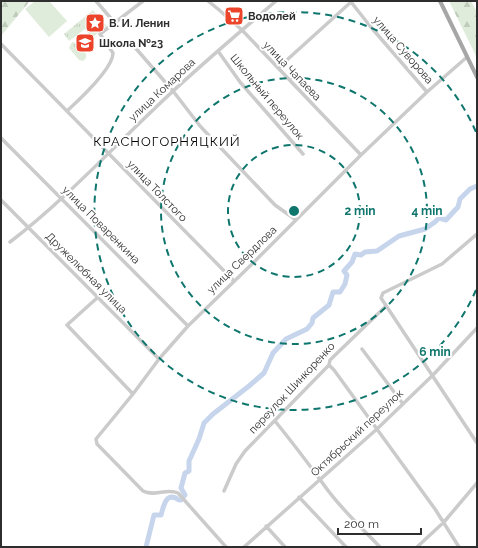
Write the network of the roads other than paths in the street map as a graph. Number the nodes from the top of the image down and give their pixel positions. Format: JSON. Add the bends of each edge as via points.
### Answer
{"nodes":[{"id":1,"x":96,"y":1,"type":"edge"},
{"id":2,"x":143,"y":1,"type":"edge"},
{"id":3,"x":208,"y":1,"type":"edge"},
{"id":4,"x":276,"y":1,"type":"edge"},
{"id":5,"x":440,"y":1,"type":"edge"},
{"id":6,"x":115,"y":23,"type":"junction"},
{"id":7,"x":242,"y":30,"type":"junction"},
{"id":8,"x":1,"y":44,"type":"edge"},
{"id":9,"x":132,"y":44,"type":"dead end"},
{"id":10,"x":218,"y":51,"type":"junction"},
{"id":11,"x":467,"y":57,"type":"junction"},
{"id":12,"x":278,"y":68,"type":"junction"},
{"id":13,"x":477,"y":77,"type":"edge"},
{"id":14,"x":173,"y":91,"type":"junction"},
{"id":15,"x":427,"y":92,"type":"junction"},
{"id":16,"x":67,"y":111,"type":"junction"},
{"id":17,"x":1,"y":138,"type":"edge"},
{"id":18,"x":108,"y":153,"type":"junction"},
{"id":19,"x":303,"y":154,"type":"dead end"},
{"id":20,"x":361,"y":155,"type":"junction"},
{"id":21,"x":61,"y":198,"type":"junction"},
{"id":22,"x":1,"y":200,"type":"edge"},
{"id":23,"x":296,"y":220,"type":"junction"},
{"id":24,"x":29,"y":228,"type":"junction"},
{"id":25,"x":477,"y":234,"type":"edge"},
{"id":26,"x":10,"y":242,"type":"dead end"},
{"id":27,"x":234,"y":281,"type":"junction"},
{"id":28,"x":97,"y":298,"type":"junction"},
{"id":29,"x":386,"y":306,"type":"junction"},
{"id":30,"x":188,"y":326,"type":"junction"},
{"id":31,"x":477,"y":328,"type":"edge"},
{"id":32,"x":362,"y":349,"type":"dead end"},
{"id":33,"x":159,"y":359,"type":"junction"},
{"id":34,"x":329,"y":365,"type":"junction"},
{"id":35,"x":433,"y":375,"type":"junction"},
{"id":36,"x":133,"y":394,"type":"junction"},
{"id":37,"x":403,"y":404,"type":"junction"},
{"id":38,"x":275,"y":421,"type":"junction"},
{"id":39,"x":377,"y":429,"type":"junction"},
{"id":40,"x":477,"y":443,"type":"edge"},
{"id":41,"x":320,"y":479,"type":"junction"},
{"id":42,"x":477,"y":483,"type":"edge"},
{"id":43,"x":224,"y":491,"type":"dead end"},
{"id":44,"x":299,"y":497,"type":"junction"},
{"id":45,"x":444,"y":522,"type":"junction"},
{"id":46,"x":266,"y":526,"type":"junction"},
{"id":47,"x":226,"y":547,"type":"edge"},
{"id":48,"x":244,"y":547,"type":"edge"},
{"id":49,"x":284,"y":547,"type":"edge"},
{"id":50,"x":346,"y":547,"type":"edge"},
{"id":51,"x":380,"y":547,"type":"edge"},
{"id":52,"x":417,"y":547,"type":"edge"},
{"id":53,"x":459,"y":547,"type":"edge"}],
"edges":[{"from":1,"to":6,"type":"street"},
{"from":2,"to":6,"type":"street"},
{"from":3,"to":7,"type":"street","name":"улица Чапаева"},
{"from":4,"to":7,"type":"street","name":"улица Комарова"},
{"from":5,"to":11,"type":"main road"},
{"from":6,"to":16,"type":"street","via":[[100,34],[113,53],[112,61]]},
{"from":7,"to":10,"type":"street","name":"улица Комарова"},
{"from":7,"to":12,"type":"street","name":"улица Чапаева"},
{"from":8,"to":16,"type":"street","name":"улица Толстого"},
{"from":9,"to":14,"type":"street"},
{"from":10,"to":14,"type":"street","name":"улица Комарова"},
{"from":10,"to":19,"type":"street","name":"Школьный переулок","via":[[240,82]]},
{"from":11,"to":13,"type":"main road"},
{"from":11,"to":15,"type":"street","name":"улица Свердлова"},
{"from":12,"to":15,"type":"street","name":"улица Суворова","via":[[351,2]]},
{"from":12,"to":20,"type":"street","name":"улица Чапаева"},
{"from":14,"to":18,"type":"street","name":"улица Комарова"},
{"from":14,"to":23,"type":"street","via":[[216,144],[275,205]]},
{"from":15,"to":20,"type":"street","name":"улица Свердлова"},
{"from":16,"to":18,"type":"street","name":"улица Толстого"},
{"from":17,"to":21,"type":"street","name":"улица Поваренкина"},
{"from":18,"to":21,"type":"street","name":"улица Комарова"},
{"from":18,"to":27,"type":"street","name":"улица Толстого"},
{"from":20,"to":23,"type":"street","name":"улица Свердлова"},
{"from":21,"to":24,"type":"street","name":"улица Комарова"},
{"from":21,"to":30,"type":"street","name":"улица Поваренкина"},
{"from":22,"to":24,"type":"street","name":"Дружелюбная улица"},
{"from":23,"to":27,"type":"street","name":"улица Свердлова"},
{"from":24,"to":26,"type":"street","name":"улица Комарова"},
{"from":24,"to":28,"type":"street","name":"Дружелюбная улица"},
{"from":25,"to":29,"type":"street","via":[[442,264],[383,293],[381,298]]},
{"from":27,"to":30,"type":"street","name":"улица Свердлова"},
{"from":28,"to":33,"type":"street","name":"Дружелюбная улица"},
{"from":28,"to":36,"type":"street","via":[[67,325]]},
{"from":29,"to":34,"type":"street","name":"переулок Шинкоренко","via":[[330,360]]},
{"from":29,"to":35,"type":"street"},
{"from":30,"to":33,"type":"street","name":"улица Свердлова"},
{"from":31,"to":35,"type":"street","name":"Октябрьский переулок"},
{"from":32,"to":37,"type":"street"},
{"from":33,"to":36,"type":"street","name":"улица Свердлова"},
{"from":34,"to":38,"type":"street","name":"переулок Шинкоренко"},
{"from":34,"to":39,"type":"street"},
{"from":35,"to":37,"type":"street","name":"Октябрьский переулок"},
{"from":35,"to":40,"type":"street"},
{"from":36,"to":47,"type":"street","name":"улица Свердлова","via":[[96,439],[97,444],[143,491],[174,492],[182,496]]},
{"from":37,"to":39,"type":"street","name":"Октябрьский переулок"},
{"from":38,"to":41,"type":"street"},
{"from":38,"to":43,"type":"street","name":"переулок Шинкоренко","via":[[245,451]]},
{"from":39,"to":41,"type":"street","name":"Октябрьский переулок"},
{"from":39,"to":45,"type":"street"},
{"from":41,"to":44,"type":"street","name":"Октябрьский переулок"},
{"from":41,"to":51,"type":"street","via":[[342,507]]},
{"from":42,"to":45,"type":"street"},
{"from":44,"to":46,"type":"street","name":"Октябрьский переулок"},
{"from":44,"to":50,"type":"street"},
{"from":45,"to":52,"type":"street"},
{"from":45,"to":53,"type":"street"},
{"from":46,"to":48,"type":"street","name":"Октябрьский переулок"},
{"from":46,"to":49,"type":"street"}]}
